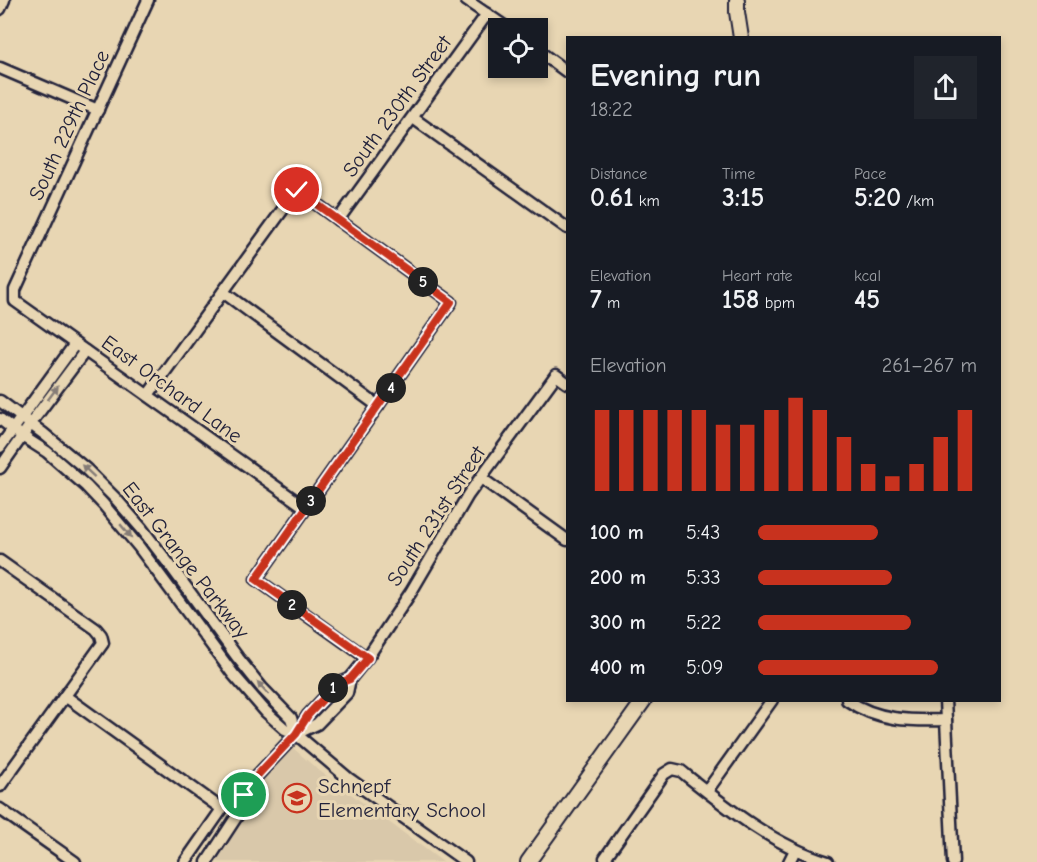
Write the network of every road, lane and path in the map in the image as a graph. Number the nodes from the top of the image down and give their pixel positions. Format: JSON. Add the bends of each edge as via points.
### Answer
{"nodes":[{"id":1,"x":148,"y":0,"type":"edge"},
{"id":2,"x":466,"y":0,"type":"edge"},
{"id":3,"x":737,"y":0,"type":"edge"},
{"id":4,"x":487,"y":14,"type":"junction"},
{"id":5,"x":493,"y":18,"type":"edge"},
{"id":6,"x":741,"y":36,"type":"edge"},
{"id":7,"x":548,"y":58,"type":"edge"},
{"id":8,"x":0,"y":68,"type":"edge"},
{"id":9,"x":566,"y":71,"type":"edge"},
{"id":10,"x":98,"y":110,"type":"junction"},
{"id":11,"x":413,"y":118,"type":"junction"},
{"id":12,"x":338,"y":220,"type":"junction"},
{"id":13,"x":566,"y":227,"type":"edge"},
{"id":14,"x":223,"y":292,"type":"junction"},
{"id":15,"x":15,"y":301,"type":"joint"},
{"id":16,"x":75,"y":344,"type":"junction"},
{"id":17,"x":85,"y":351,"type":"junction"},
{"id":18,"x":566,"y":382,"type":"edge"},
{"id":19,"x":148,"y":395,"type":"junction"},
{"id":20,"x":0,"y":401,"type":"edge"},
{"id":21,"x":378,"y":406,"type":"junction"},
{"id":22,"x":0,"y":419,"type":"edge"},
{"id":23,"x":26,"y":421,"type":"junction"},
{"id":24,"x":17,"y":432,"type":"junction"},
{"id":25,"x":0,"y":447,"type":"edge"},
{"id":26,"x":0,"y":468,"type":"edge"},
{"id":27,"x":481,"y":478,"type":"junction"},
{"id":28,"x":306,"y":508,"type":"junction"},
{"id":29,"x":566,"y":539,"type":"edge"},
{"id":30,"x":1,"y":563,"type":"edge"},
{"id":31,"x":368,"y":658,"type":"junction"},
{"id":32,"x":64,"y":696,"type":"junction"},
{"id":33,"x":644,"y":702,"type":"edge"},
{"id":34,"x":771,"y":702,"type":"edge"},
{"id":35,"x":850,"y":702,"type":"edge"},
{"id":36,"x":945,"y":702,"type":"edge"},
{"id":37,"x":946,"y":720,"type":"junction"},
{"id":38,"x":296,"y":734,"type":"junction"},
{"id":39,"x":0,"y":786,"type":"edge"},
{"id":40,"x":707,"y":791,"type":"junction"},
{"id":41,"x":0,"y":809,"type":"edge"},
{"id":42,"x":795,"y":850,"type":"junction"},
{"id":43,"x":607,"y":860,"type":"edge"},
{"id":44,"x":75,"y":862,"type":"edge"},
{"id":45,"x":185,"y":862,"type":"edge"},
{"id":46,"x":207,"y":862,"type":"edge"},
{"id":47,"x":466,"y":862,"type":"edge"},
{"id":48,"x":528,"y":862,"type":"edge"},
{"id":49,"x":789,"y":862,"type":"edge"},
{"id":50,"x":828,"y":862,"type":"edge"},
{"id":51,"x":953,"y":862,"type":"edge"}],
"edges":[{"from":1,"to":10,"type":"street","name":"South 229th Place"},
{"from":2,"to":4,"type":"street"},
{"from":3,"to":6,"type":"main road"},
{"from":4,"to":5,"type":"street"},
{"from":4,"to":11,"type":"street","name":"South 230th Street"},
{"from":7,"to":9,"type":"street"},
{"from":8,"to":10,"type":"street"},
{"from":10,"to":15,"type":"street","name":"South 229th Place","via":[[15,290]]},
{"from":11,"to":12,"type":"street","name":"South 230th Street"},
{"from":11,"to":13,"type":"street"},
{"from":12,"to":14,"type":"street","via":[[297,190]]},
{"from":12,"to":21,"type":"street","via":[[451,302]]},
{"from":14,"to":19,"type":"street"},
{"from":14,"to":21,"type":"street"},
{"from":15,"to":16,"type":"street","name":"East Orchard Lane"},
{"from":16,"to":17,"type":"street","name":"East Orchard Lane"},
{"from":16,"to":23,"type":"street"},
{"from":17,"to":19,"type":"street","name":"East Orchard Lane"},
{"from":23,"to":17,"type":"street","one_way":true},
{"from":18,"to":27,"type":"street","name":"South 231st Street","via":[[556,375]]},
{"from":19,"to":28,"type":"street","name":"East Orchard Lane"},
{"from":20,"to":23,"type":"street","name":"East Grange Parkway"},
{"from":21,"to":28,"type":"street"},
{"from":22,"to":24,"type":"street","name":"East Grange Parkway"},
{"from":23,"to":24,"type":"street"},
{"from":38,"to":23,"type":"street","name":"East Grange Parkway","one_way":true,"via":[[291,718],[238,658],[142,529],[86,469]]},
{"from":24,"to":25,"type":"street"},
{"from":24,"to":26,"type":"street"},
{"from":24,"to":38,"type":"street","name":"East Grange Parkway","one_way":true,"via":[[47,452],[103,504],[245,688],[266,712]]},
{"from":27,"to":29,"type":"street"},
{"from":27,"to":31,"type":"street","name":"South 231st Street"},
{"from":28,"to":31,"type":"street","via":[[256,579]]},
{"from":30,"to":32,"type":"street","via":[[101,635],[103,643]]},
{"from":31,"to":38,"type":"street","name":"South 231st Street","via":[[350,679],[337,684]]},
{"from":32,"to":39,"type":"street"},
{"from":32,"to":45,"type":"street","via":[[222,809]]},
{"from":33,"to":48,"type":"main road"},
{"from":34,"to":40,"type":"street"},
{"from":35,"to":37,"type":"street","via":[[894,719]]},
{"from":36,"to":37,"type":"street"},
{"from":37,"to":51,"type":"street"},
{"from":38,"to":46,"type":"street","name":"South 231st Street","via":[[252,781],[239,813]]},
{"from":38,"to":47,"type":"street","name":"East Grange Parkway","via":[[348,778]]},
{"from":40,"to":42,"type":"street"},
{"from":40,"to":43,"type":"street","via":[[681,771],[672,769],[664,774]]},
{"from":41,"to":44,"type":"street"},
{"from":42,"to":49,"type":"street"},
{"from":42,"to":50,"type":"street"}]}
